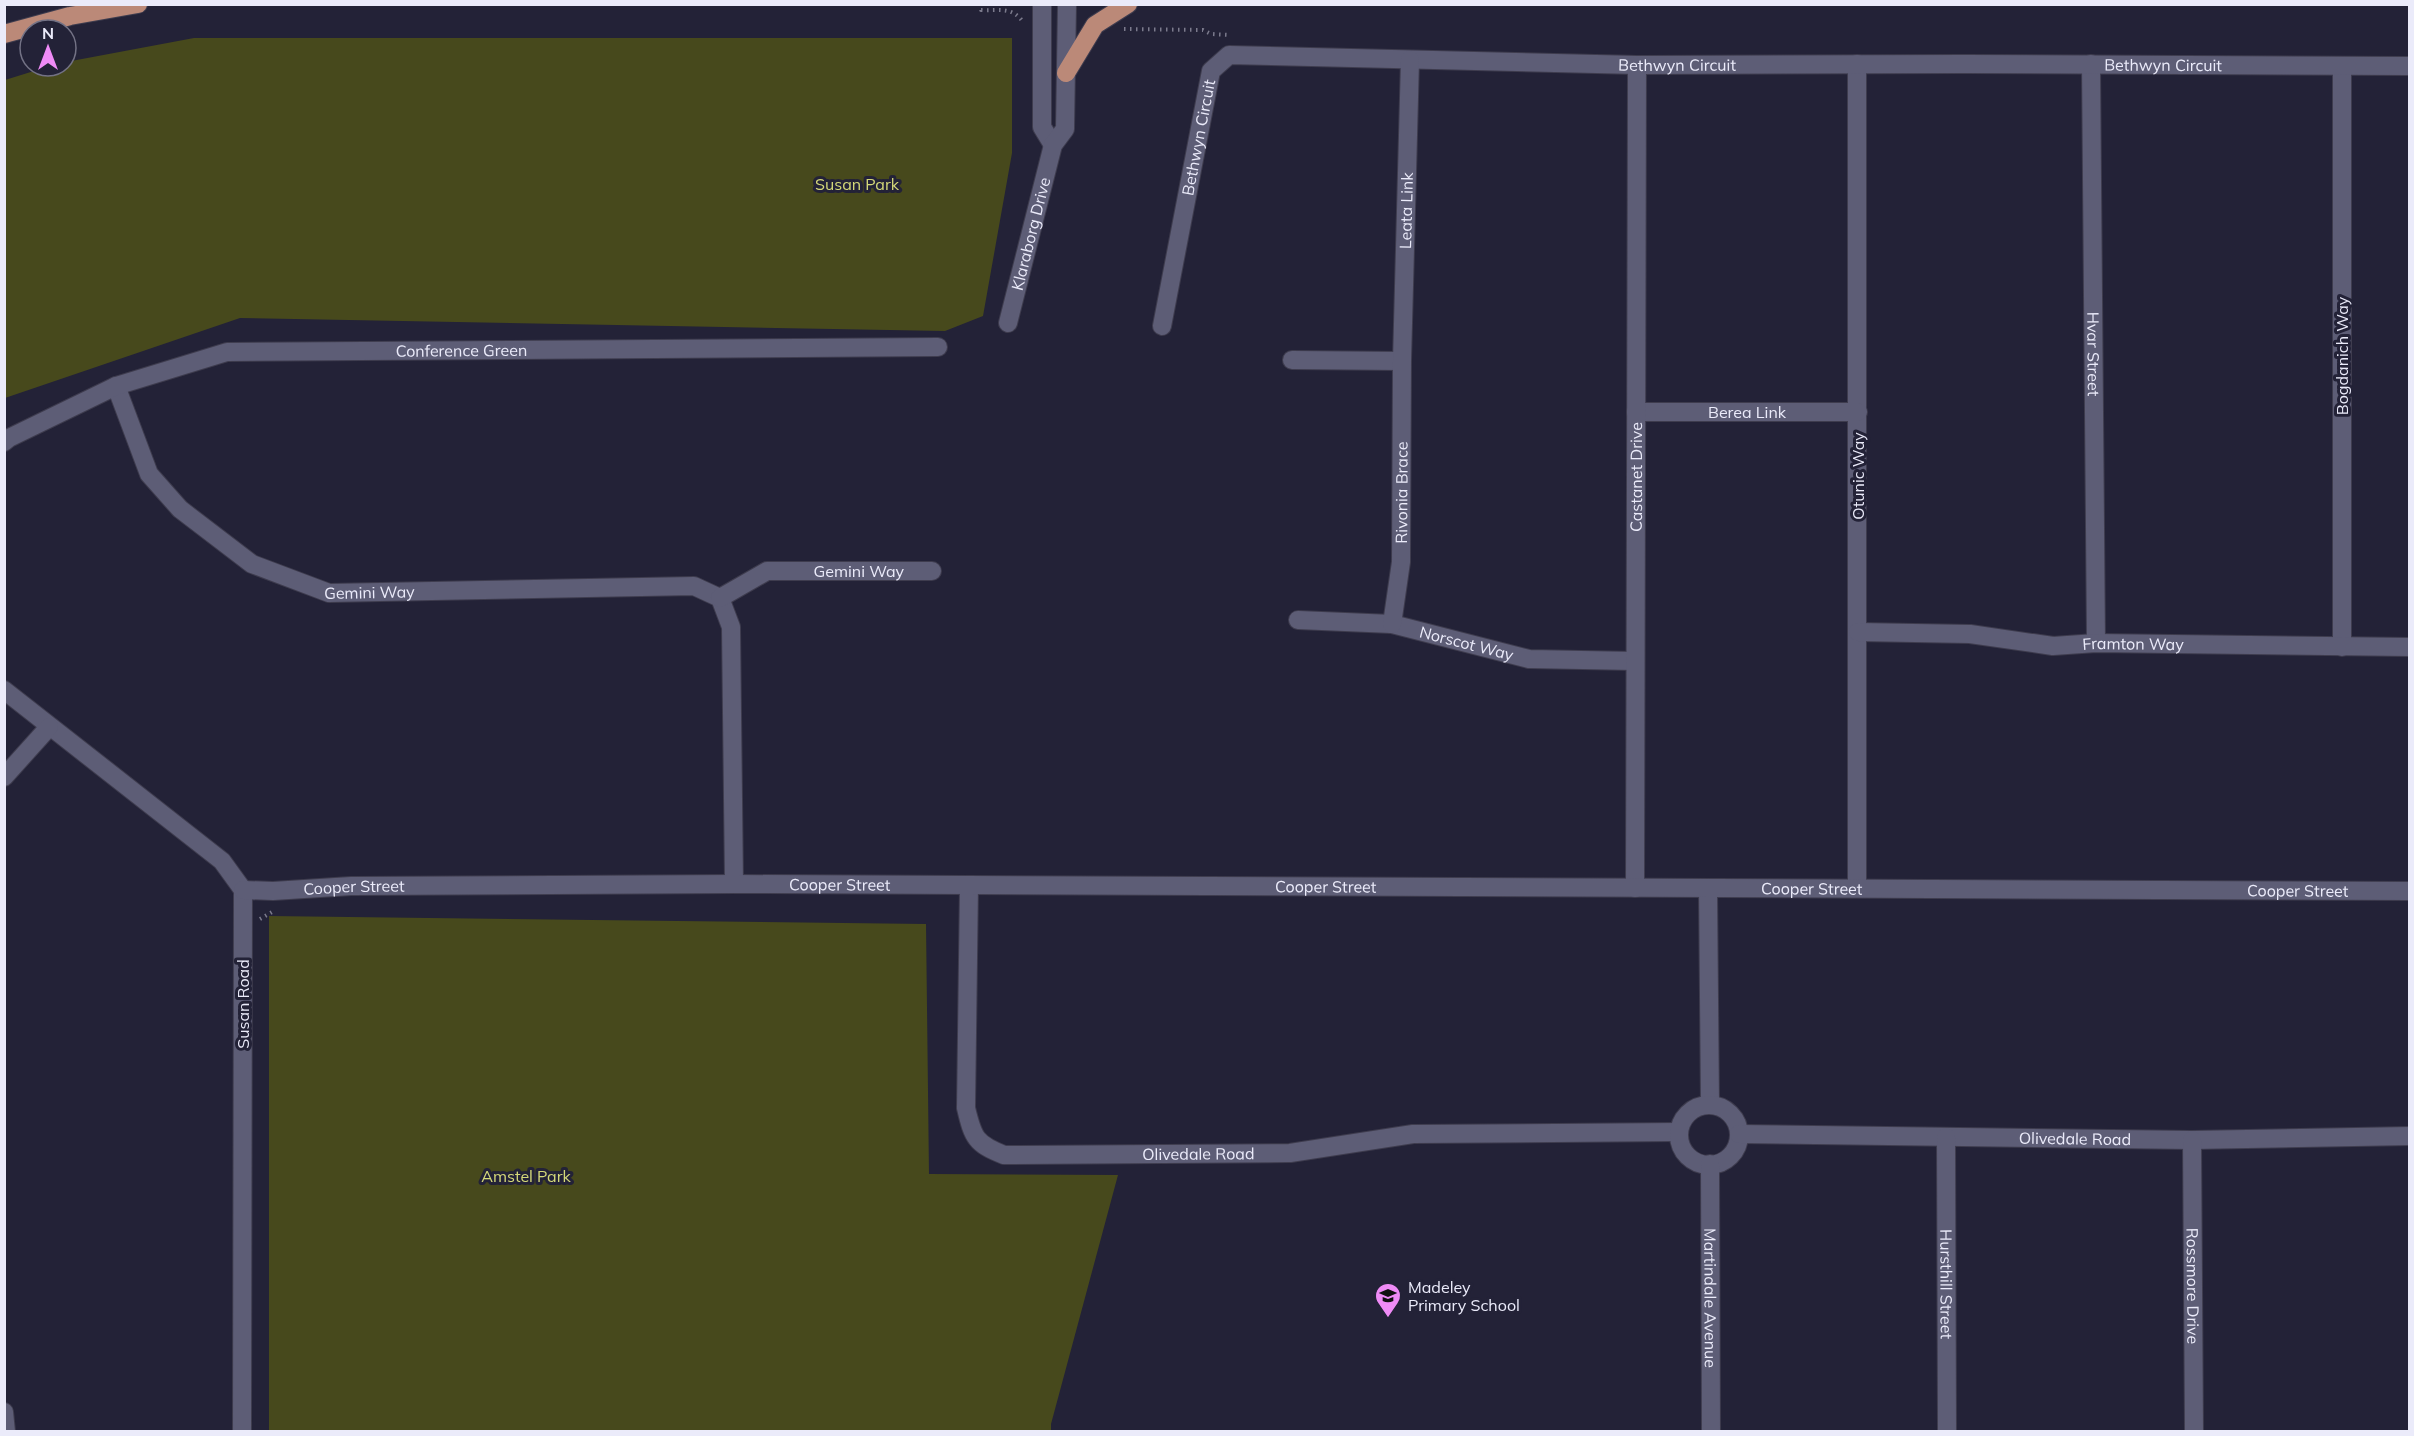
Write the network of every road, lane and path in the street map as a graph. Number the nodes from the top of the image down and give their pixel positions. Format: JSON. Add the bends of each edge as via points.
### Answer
{"nodes":[{"id":1,"x":138,"y":4,"type":"edge"},
{"id":2,"x":1042,"y":4,"type":"edge"},
{"id":3,"x":1067,"y":4,"type":"edge"},
{"id":4,"x":1128,"y":4,"type":"edge"},
{"id":5,"x":4,"y":34,"type":"edge"},
{"id":6,"x":1410,"y":60,"type":"junction"},
{"id":7,"x":1857,"y":64,"type":"junction"},
{"id":8,"x":2091,"y":64,"type":"junction"},
{"id":9,"x":1638,"y":65,"type":"junction"},
{"id":10,"x":2342,"y":66,"type":"junction"},
{"id":11,"x":2409,"y":66,"type":"edge"},
{"id":12,"x":1066,"y":73,"type":"junction"},
{"id":13,"x":1053,"y":145,"type":"junction"},
{"id":14,"x":1008,"y":322,"type":"dead end"},
{"id":15,"x":1162,"y":326,"type":"dead end"},
{"id":16,"x":938,"y":347,"type":"dead end"},
{"id":17,"x":1292,"y":360,"type":"dead end"},
{"id":18,"x":1402,"y":361,"type":"junction"},
{"id":19,"x":116,"y":386,"type":"junction"},
{"id":20,"x":1636,"y":412,"type":"junction"},
{"id":21,"x":1858,"y":412,"type":"junction"},
{"id":22,"x":4,"y":442,"type":"edge"},
{"id":23,"x":932,"y":571,"type":"dead end"},
{"id":24,"x":720,"y":598,"type":"junction"},
{"id":25,"x":1298,"y":620,"type":"dead end"},
{"id":26,"x":1392,"y":624,"type":"junction"},
{"id":27,"x":1858,"y":632,"type":"junction"},
{"id":28,"x":2096,"y":643,"type":"junction"},
{"id":29,"x":2342,"y":646,"type":"junction"},
{"id":30,"x":2409,"y":647,"type":"edge"},
{"id":31,"x":1635,"y":661,"type":"junction"},
{"id":32,"x":4,"y":690,"type":"edge"},
{"id":33,"x":49,"y":727,"type":"junction"},
{"id":34,"x":4,"y":777,"type":"edge"},
{"id":35,"x":734,"y":884,"type":"junction"},
{"id":36,"x":969,"y":885,"type":"junction"},
{"id":37,"x":1635,"y":888,"type":"junction"},
{"id":38,"x":1708,"y":888,"type":"junction"},
{"id":39,"x":1857,"y":888,"type":"junction"},
{"id":40,"x":243,"y":890,"type":"junction"},
{"id":41,"x":2409,"y":891,"type":"edge"},
{"id":42,"x":1710,"y":1105,"type":"junction"},
{"id":43,"x":1679,"y":1132,"type":"junction"},
{"id":44,"x":1739,"y":1134,"type":"junction"},
{"id":45,"x":2409,"y":1136,"type":"edge"},
{"id":46,"x":1946,"y":1137,"type":"junction"},
{"id":47,"x":2192,"y":1140,"type":"junction"},
{"id":48,"x":1710,"y":1164,"type":"junction"},
{"id":49,"x":4,"y":1412,"type":"edge"},
{"id":50,"x":6,"y":1431,"type":"edge"},
{"id":51,"x":242,"y":1431,"type":"edge"},
{"id":52,"x":1711,"y":1431,"type":"edge"},
{"id":53,"x":1947,"y":1431,"type":"edge"},
{"id":54,"x":2194,"y":1431,"type":"edge"}],
"edges":[{"from":1,"to":5,"type":"main road","via":[[70,16]]},
{"from":2,"to":13,"type":"street","via":[[1042,127]]},
{"from":3,"to":12,"type":"street","name":"Klaraborg Drive"},
{"from":4,"to":12,"type":"main road","via":[[1095,25]]},
{"from":6,"to":9,"type":"street","name":"Bethwyn Circuit"},
{"from":6,"to":15,"type":"street","name":"Bethwyn Circuit","via":[[1229,55],[1211,71]]},
{"from":6,"to":18,"type":"street","name":"Leata Link"},
{"from":7,"to":8,"type":"street","name":"Bethwyn Circuit"},
{"from":7,"to":9,"type":"street","name":"Bethwyn Circuit"},
{"from":7,"to":21,"type":"street","name":"Otunic Way"},
{"from":8,"to":10,"type":"street","name":"Bethwyn Circuit"},
{"from":8,"to":28,"type":"street","name":"Hvar Street"},
{"from":9,"to":20,"type":"street","name":"Castanet Drive"},
{"from":10,"to":11,"type":"street","name":"Bethwyn Circuit"},
{"from":10,"to":29,"type":"street","name":"Bogdanich Way"},
{"from":12,"to":13,"type":"street","name":"Klaraborg Drive","via":[[1065,129]]},
{"from":13,"to":14,"type":"street","name":"Klaraborg Drive"},
{"from":16,"to":19,"type":"street","name":"Conference Green","via":[[227,352]]},
{"from":17,"to":18,"type":"street"},
{"from":18,"to":26,"type":"street","name":"Rivonia Brace","via":[[1401,562]]},
{"from":19,"to":22,"type":"street","name":"Conference Green"},
{"from":19,"to":24,"type":"street","name":"Gemini Way","via":[[149,474],[180,509],[252,564],[329,593],[694,586]]},
{"from":20,"to":21,"type":"street","name":"Berea Link"},
{"from":20,"to":31,"type":"street","name":"Castanet Drive"},
{"from":21,"to":27,"type":"street","name":"Otunic Way"},
{"from":23,"to":24,"type":"street","name":"Gemini Way","via":[[767,571]]},
{"from":24,"to":35,"type":"street","via":[[731,627]]},
{"from":25,"to":26,"type":"street","name":"Norscot Way"},
{"from":26,"to":31,"type":"street","name":"Norscot Way","via":[[1529,659]]},
{"from":27,"to":28,"type":"street","name":"Framton Way","via":[[1970,634],[2053,646]]},
{"from":27,"to":39,"type":"street","name":"Otunic Way"},
{"from":28,"to":29,"type":"street","name":"Framton Way"},
{"from":29,"to":30,"type":"street","name":"Framton Way"},
{"from":31,"to":37,"type":"street","name":"Castanet Drive"},
{"from":32,"to":33,"type":"street"},
{"from":33,"to":34,"type":"street"},
{"from":33,"to":40,"type":"street","via":[[222,861]]},
{"from":35,"to":36,"type":"street","name":"Cooper Street"},
{"from":35,"to":40,"type":"street","name":"Cooper Street"},
{"from":36,"to":37,"type":"street","name":"Cooper Street"},
{"from":36,"to":43,"type":"street","name":"Olivedale Road","via":[[966,1108],[971,1129],[982,1146],[1004,1155],[1290,1153],[1413,1134]]},
{"from":37,"to":38,"type":"street","name":"Cooper Street"},
{"from":38,"to":39,"type":"street","name":"Cooper Street"},
{"from":38,"to":42,"type":"street"},
{"from":39,"to":41,"type":"street","name":"Cooper Street"},
{"from":40,"to":51,"type":"street","name":"Susan Road"},
{"from":42,"to":43,"type":"street","via":[[1688,1114]]},
{"from":42,"to":44,"type":"street","via":[[1729,1112]]},
{"from":43,"to":48,"type":"street","via":[[1683,1150],[1690,1158]]},
{"from":44,"to":46,"type":"street","name":"Olivedale Road"},
{"from":44,"to":48,"type":"street","via":[[1732,1153],[1725,1160]]},
{"from":45,"to":47,"type":"street","name":"Olivedale Road"},
{"from":46,"to":47,"type":"street","name":"Olivedale Road"},
{"from":46,"to":53,"type":"street","name":"Hursthill Street"},
{"from":47,"to":54,"type":"street","name":"Rossmore Drive"},
{"from":48,"to":52,"type":"street","name":"Martindale Avenue"},
{"from":49,"to":50,"type":"street"}]}
